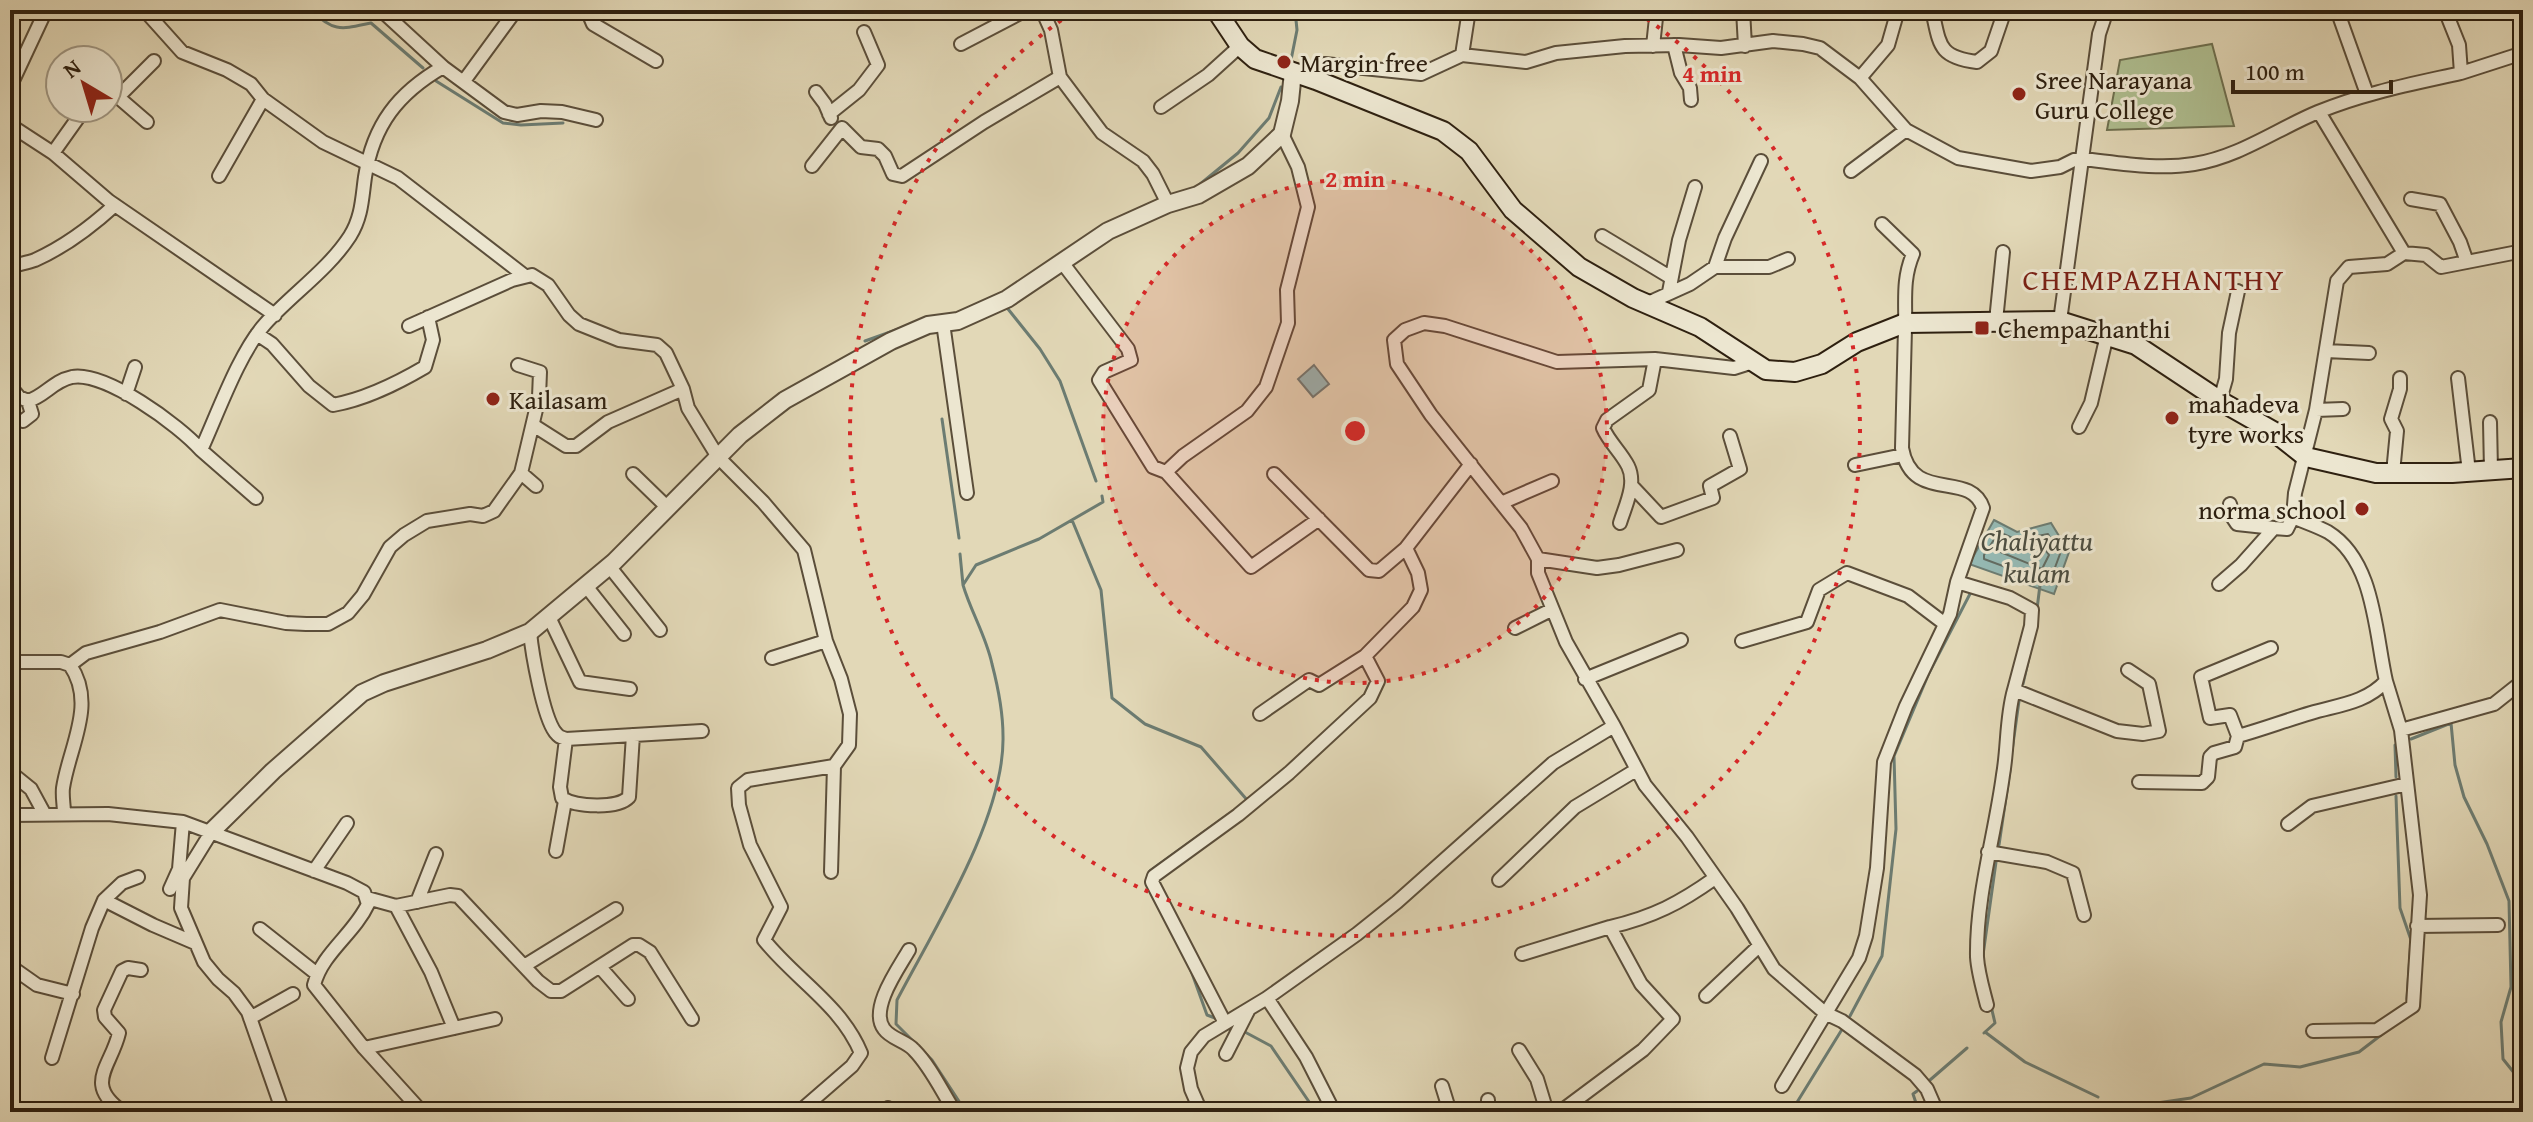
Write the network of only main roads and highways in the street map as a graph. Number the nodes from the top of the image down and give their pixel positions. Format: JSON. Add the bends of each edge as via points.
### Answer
{"nodes":[{"id":1,"x":1216,"y":10,"type":"edge"},
{"id":2,"x":2523,"y":468,"type":"edge"}],
"edges":[{"from":1,"to":2,"type":"main road","via":[[1255,59],[1443,131],[1469,151],[1513,210],[1579,267],[1700,327],[1766,370],[1795,372],[1822,364],[1857,342],[1905,323],[2060,321],[2136,345],[2306,457],[2393,473]]}]}
